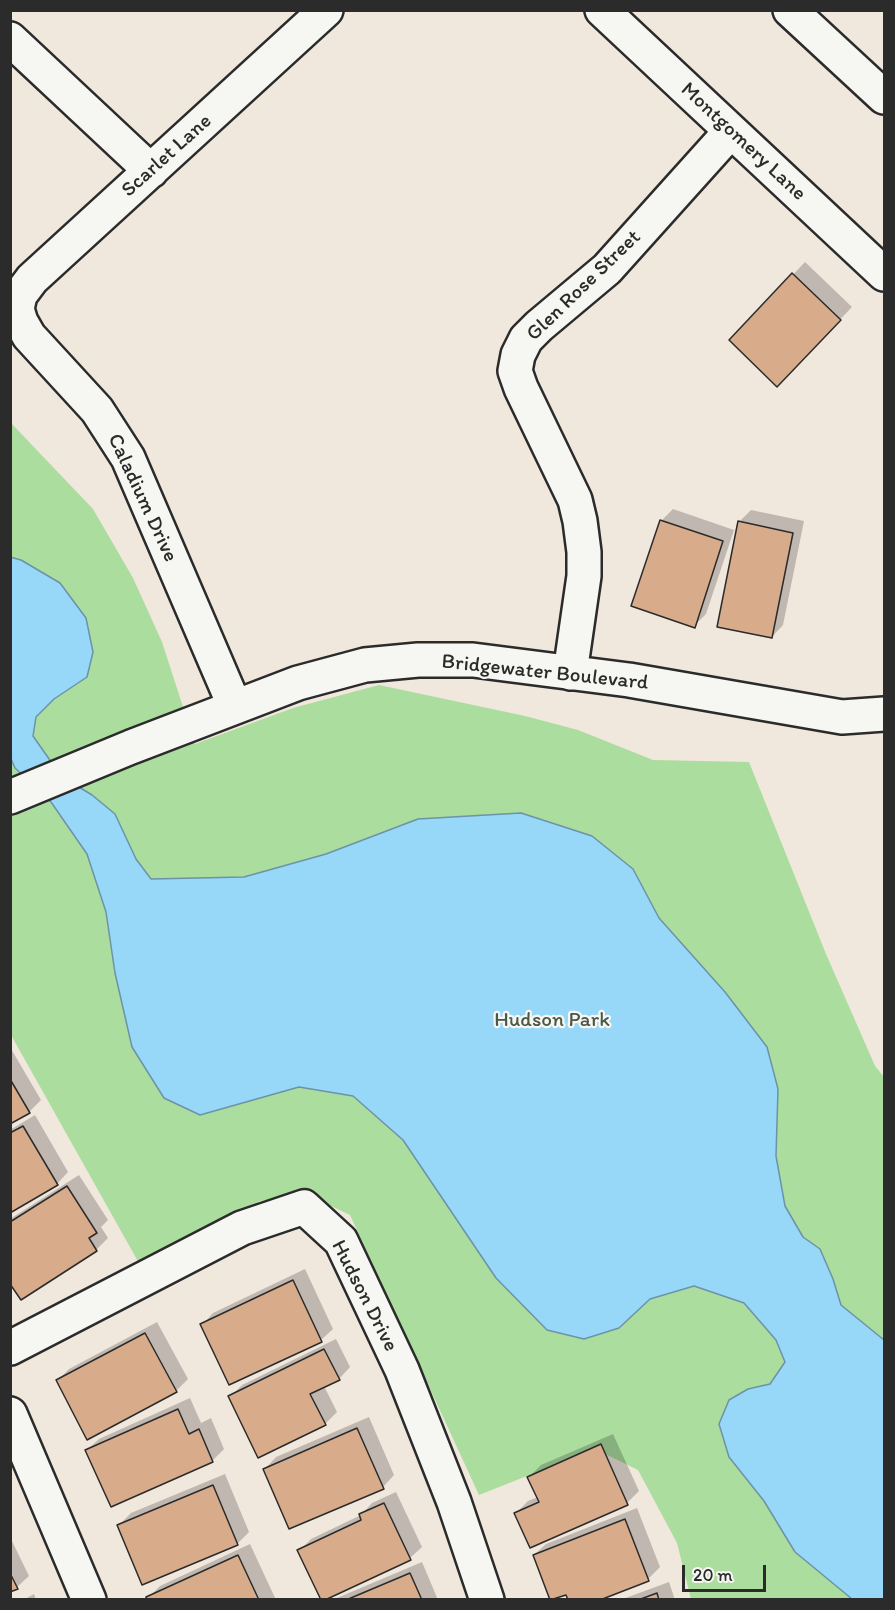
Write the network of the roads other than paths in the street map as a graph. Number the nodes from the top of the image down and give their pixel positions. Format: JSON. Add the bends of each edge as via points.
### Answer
{"nodes":[{"id":1,"x":326,"y":10,"type":"edge"},
{"id":2,"x":602,"y":10,"type":"edge"},
{"id":3,"x":790,"y":10,"type":"edge"},
{"id":4,"x":10,"y":39,"type":"edge"},
{"id":5,"x":885,"y":97,"type":"edge"},
{"id":6,"x":731,"y":130,"type":"junction"},
{"id":7,"x":151,"y":171,"type":"junction"},
{"id":8,"x":885,"y":274,"type":"edge"},
{"id":9,"x":17,"y":309,"type":"joint"},
{"id":10,"x":570,"y":673,"type":"junction"},
{"id":11,"x":235,"y":707,"type":"junction"},
{"id":12,"x":885,"y":714,"type":"edge"},
{"id":13,"x":10,"y":796,"type":"edge"},
{"id":14,"x":10,"y":1348,"type":"edge"},
{"id":15,"x":10,"y":1414,"type":"edge"},
{"id":16,"x":89,"y":1599,"type":"edge"},
{"id":17,"x":487,"y":1599,"type":"edge"}],
"edges":[{"from":1,"to":7,"type":"street","name":"Scarlet Lane"},
{"from":2,"to":6,"type":"street","name":"Montgomery Lane"},
{"from":3,"to":5,"type":"street"},
{"from":4,"to":7,"type":"street"},
{"from":6,"to":8,"type":"street","name":"Montgomery Lane"},
{"from":6,"to":10,"type":"street","name":"Glen Rose Street","via":[[607,269],[538,326],[518,355],[515,371],[521,388],[575,500],[579,521],[584,576]]},
{"from":7,"to":9,"type":"street","name":"Scarlet Lane","via":[[32,279]]},
{"from":9,"to":11,"type":"street","name":"Caladium Drive","via":[[29,336],[97,410],[128,458]]},
{"from":10,"to":11,"type":"street","name":"Bridgewater Boulevard","via":[[473,660],[365,665],[298,683]]},
{"from":10,"to":12,"type":"street","name":"Bridgewater Boulevard","via":[[842,717]]},
{"from":11,"to":13,"type":"street","name":"Bridgewater Boulevard"},
{"from":14,"to":17,"type":"street","name":"Hudson Drive","via":[[242,1228],[304,1207],[341,1241],[402,1370]]},
{"from":15,"to":16,"type":"street"}]}
